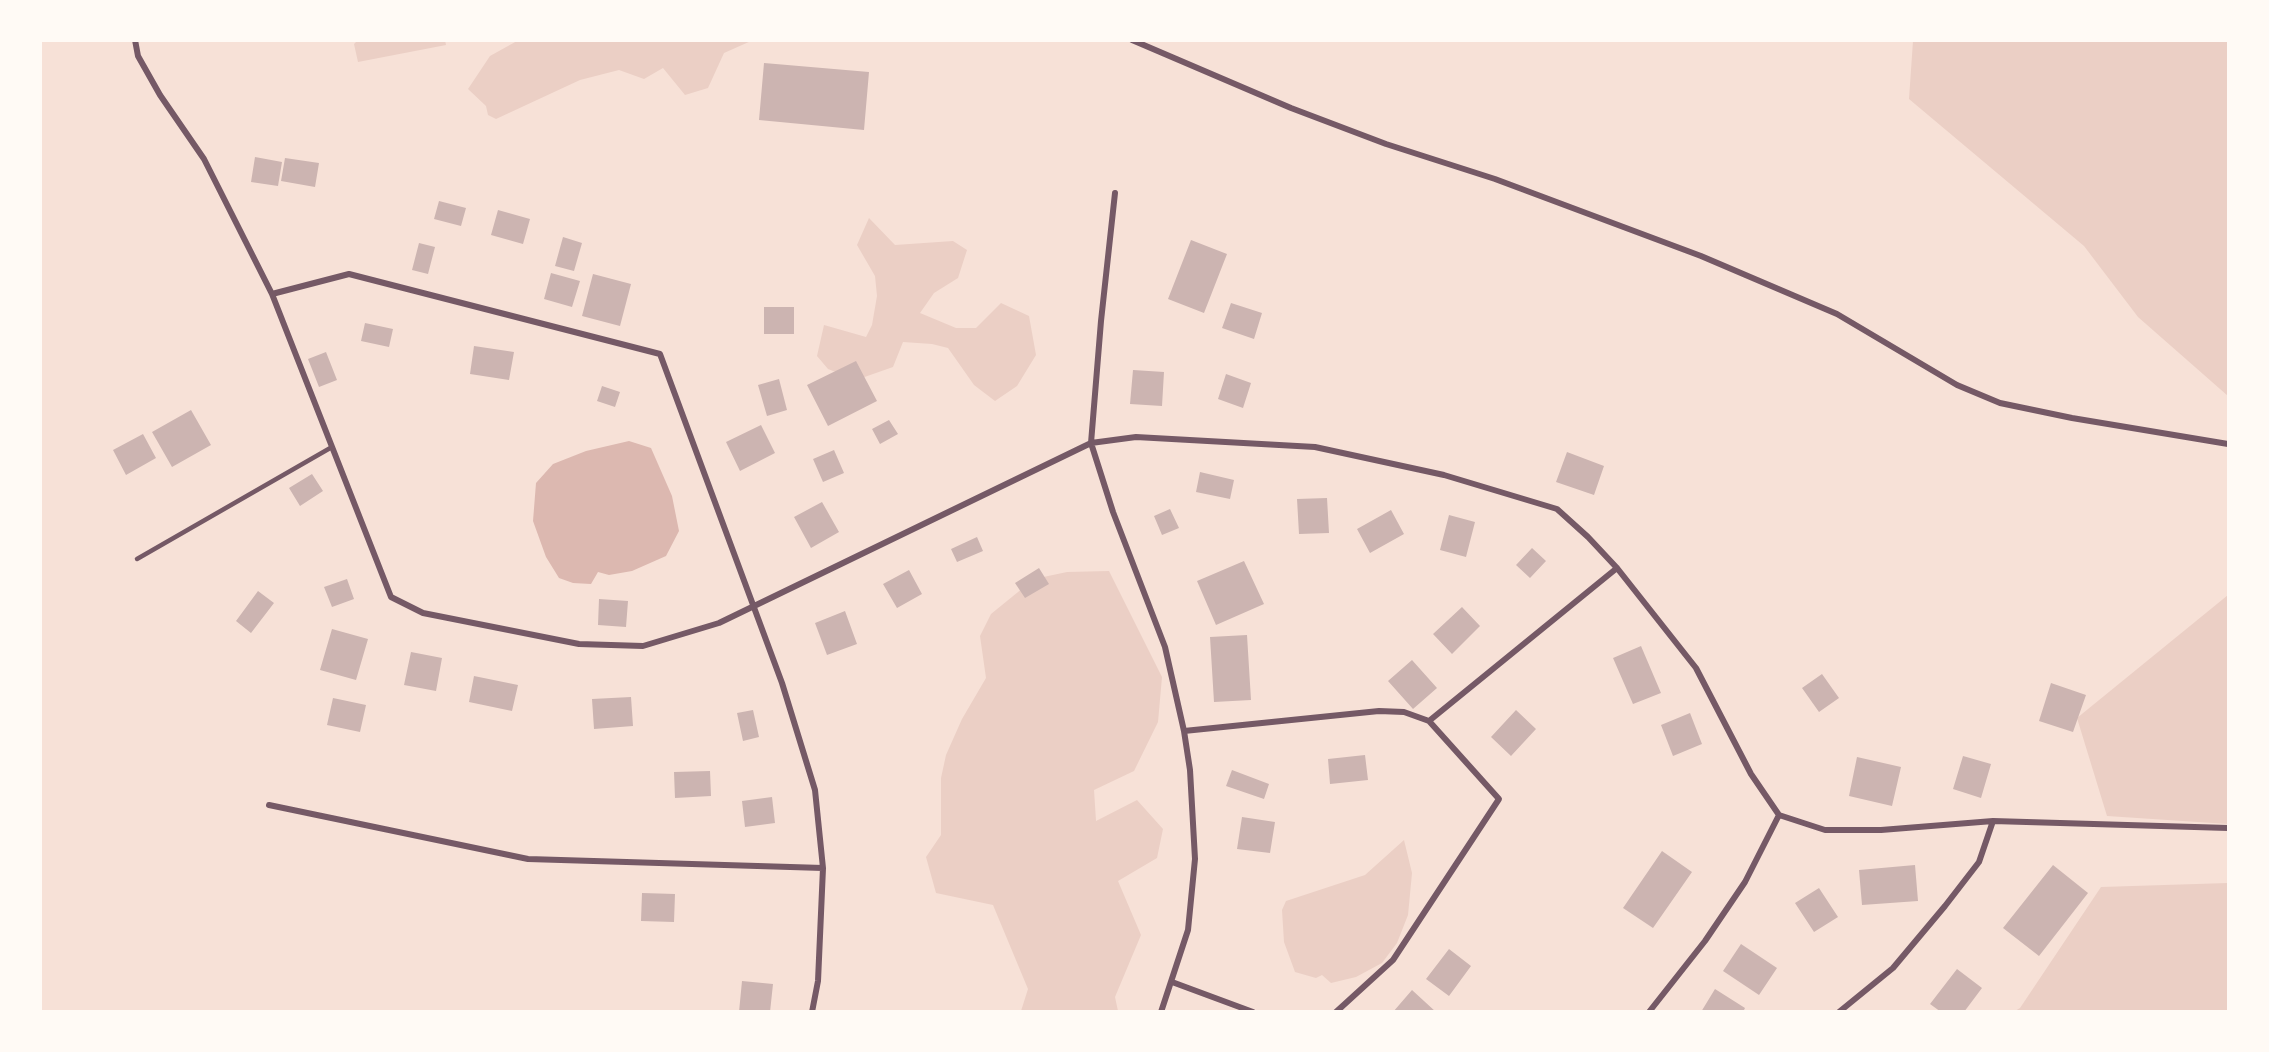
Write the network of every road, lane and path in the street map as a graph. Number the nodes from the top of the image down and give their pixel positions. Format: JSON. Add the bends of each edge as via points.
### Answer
{"nodes":[{"id":1,"x":135,"y":40,"type":"edge"},
{"id":2,"x":1132,"y":40,"type":"edge"},
{"id":3,"x":1115,"y":193,"type":"dead end"},
{"id":4,"x":272,"y":294,"type":"junction"},
{"id":5,"x":1091,"y":444,"type":"junction"},
{"id":6,"x":2229,"y":444,"type":"edge"},
{"id":7,"x":332,"y":447,"type":"junction"},
{"id":8,"x":136,"y":559,"type":"dead end"},
{"id":9,"x":1617,"y":568,"type":"junction"},
{"id":10,"x":753,"y":606,"type":"junction"},
{"id":11,"x":1429,"y":721,"type":"junction"},
{"id":12,"x":1184,"y":731,"type":"junction"},
{"id":13,"x":269,"y":806,"type":"dead end"},
{"id":14,"x":1779,"y":815,"type":"junction"},
{"id":15,"x":1993,"y":821,"type":"junction"},
{"id":16,"x":2229,"y":828,"type":"edge"},
{"id":17,"x":823,"y":868,"type":"junction"},
{"id":18,"x":1172,"y":982,"type":"junction"},
{"id":19,"x":812,"y":1011,"type":"edge"},
{"id":20,"x":1161,"y":1011,"type":"edge"},
{"id":21,"x":1253,"y":1011,"type":"edge"},
{"id":22,"x":1336,"y":1011,"type":"edge"},
{"id":23,"x":1649,"y":1011,"type":"edge"},
{"id":24,"x":1839,"y":1011,"type":"edge"}],
"edges":[{"from":1,"to":4,"type":"street","via":[[138,56],[204,159]]},
{"from":2,"to":6,"type":"street","via":[[1291,108],[1712,261],[1837,314],[1957,385],[2000,403]]},
{"from":3,"to":5,"type":"street"},
{"from":4,"to":7,"type":"street"},
{"from":4,"to":10,"type":"street","via":[[349,274],[660,354]]},
{"from":5,"to":9,"type":"street","via":[[1137,437],[1315,447],[1444,475],[1557,509]]},
{"from":5,"to":10,"type":"street"},
{"from":5,"to":12,"type":"street","via":[[1165,646]]},
{"from":7,"to":8,"type":"lane"},
{"from":7,"to":10,"type":"street","via":[[391,597],[423,613],[579,644],[643,646],[719,623]]},
{"from":9,"to":11,"type":"street"},
{"from":9,"to":14,"type":"street","via":[[1696,668],[1751,774]]},
{"from":10,"to":17,"type":"street","via":[[815,790]]},
{"from":11,"to":12,"type":"street","via":[[1404,712],[1379,711]]},
{"from":11,"to":22,"type":"street","via":[[1498,799],[1393,960]]},
{"from":12,"to":18,"type":"street","via":[[1195,859],[1188,930]]},
{"from":13,"to":17,"type":"street","via":[[528,859]]},
{"from":14,"to":15,"type":"street","via":[[1825,830]]},
{"from":14,"to":23,"type":"street","via":[[1745,882],[1705,941]]},
{"from":15,"to":16,"type":"street"},
{"from":15,"to":24,"type":"street","via":[[1979,862],[1945,906],[1893,968]]},
{"from":17,"to":19,"type":"street","via":[[818,981]]},
{"from":18,"to":20,"type":"street"},
{"from":18,"to":21,"type":"street"}]}
